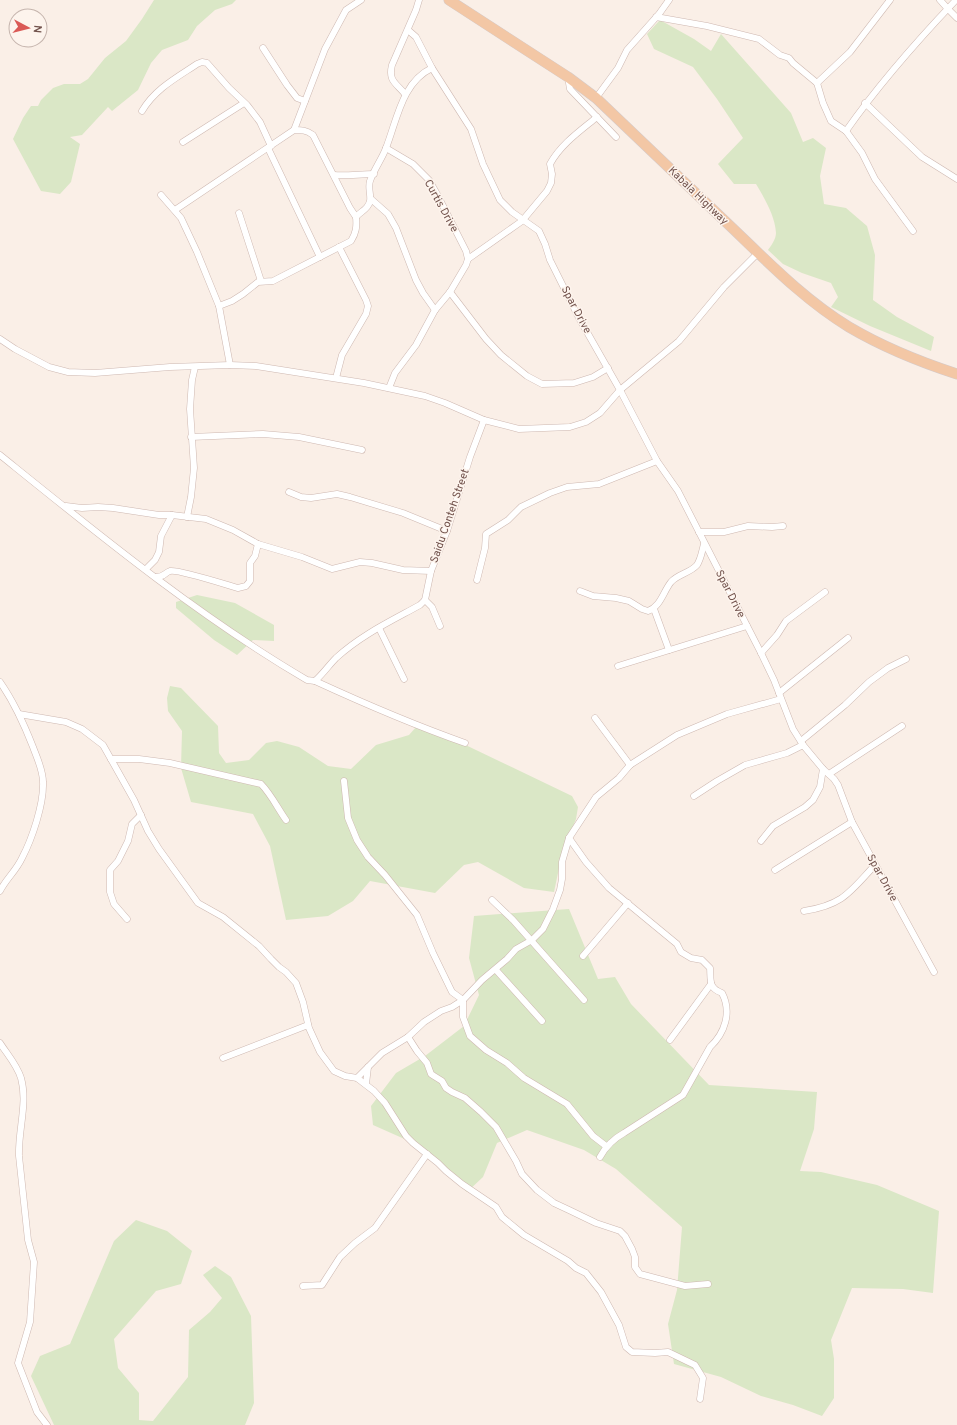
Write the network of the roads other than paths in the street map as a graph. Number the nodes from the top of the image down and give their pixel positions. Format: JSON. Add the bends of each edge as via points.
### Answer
{"nodes":[{"id":1,"x":361,"y":0,"type":"edge"},
{"id":2,"x":419,"y":0,"type":"edge"},
{"id":3,"x":449,"y":0,"type":"edge"},
{"id":4,"x":669,"y":0,"type":"edge"},
{"id":5,"x":890,"y":0,"type":"edge"},
{"id":6,"x":940,"y":0,"type":"edge"},
{"id":7,"x":956,"y":0,"type":"edge"},
{"id":8,"x":948,"y":9,"type":"junction"},
{"id":9,"x":656,"y":17,"type":"junction"},
{"id":10,"x":957,"y":18,"type":"edge"},
{"id":11,"x":408,"y":30,"type":"junction"},
{"id":12,"x":263,"y":48,"type":"dead end"},
{"id":13,"x":432,"y":68,"type":"junction"},
{"id":14,"x":568,"y":78,"type":"junction"},
{"id":15,"x":817,"y":83,"type":"junction"},
{"id":16,"x":405,"y":94,"type":"junction"},
{"id":17,"x":596,"y":98,"type":"junction"},
{"id":18,"x":305,"y":101,"type":"junction"},
{"id":19,"x":244,"y":103,"type":"junction"},
{"id":20,"x":865,"y":103,"type":"junction"},
{"id":21,"x":142,"y":111,"type":"dead end"},
{"id":22,"x":597,"y":117,"type":"junction"},
{"id":23,"x":294,"y":130,"type":"junction"},
{"id":24,"x":846,"y":131,"type":"junction"},
{"id":25,"x":616,"y":137,"type":"dead end"},
{"id":26,"x":183,"y":142,"type":"dead end"},
{"id":27,"x":269,"y":147,"type":"junction"},
{"id":28,"x":386,"y":148,"type":"junction"},
{"id":29,"x":374,"y":174,"type":"junction"},
{"id":30,"x":334,"y":175,"type":"junction"},
{"id":31,"x":957,"y":179,"type":"edge"},
{"id":32,"x":161,"y":195,"type":"dead end"},
{"id":33,"x":371,"y":198,"type":"junction"},
{"id":34,"x":175,"y":210,"type":"junction"},
{"id":35,"x":239,"y":213,"type":"dead end"},
{"id":36,"x":356,"y":217,"type":"junction"},
{"id":37,"x":522,"y":221,"type":"junction"},
{"id":38,"x":913,"y":231,"type":"dead end"},
{"id":39,"x":339,"y":247,"type":"junction"},
{"id":40,"x":758,"y":253,"type":"junction"},
{"id":41,"x":320,"y":257,"type":"junction"},
{"id":42,"x":468,"y":259,"type":"junction"},
{"id":43,"x":261,"y":281,"type":"junction"},
{"id":44,"x":450,"y":292,"type":"junction"},
{"id":45,"x":219,"y":306,"type":"junction"},
{"id":46,"x":435,"y":310,"type":"junction"},
{"id":47,"x":0,"y":339,"type":"edge"},
{"id":48,"x":230,"y":366,"type":"junction"},
{"id":49,"x":195,"y":367,"type":"junction"},
{"id":50,"x":608,"y":368,"type":"junction"},
{"id":51,"x":957,"y":374,"type":"edge"},
{"id":52,"x":336,"y":378,"type":"junction"},
{"id":53,"x":389,"y":388,"type":"junction"},
{"id":54,"x":620,"y":390,"type":"junction"},
{"id":55,"x":484,"y":420,"type":"junction"},
{"id":56,"x":191,"y":437,"type":"junction"},
{"id":57,"x":362,"y":450,"type":"dead end"},
{"id":58,"x":0,"y":454,"type":"edge"},
{"id":59,"x":657,"y":461,"type":"junction"},
{"id":60,"x":289,"y":492,"type":"dead end"},
{"id":61,"x":64,"y":506,"type":"junction"},
{"id":62,"x":172,"y":515,"type":"junction"},
{"id":63,"x":187,"y":517,"type":"junction"},
{"id":64,"x":783,"y":526,"type":"dead end"},
{"id":65,"x":447,"y":530,"type":"junction"},
{"id":66,"x":699,"y":532,"type":"junction"},
{"id":67,"x":258,"y":544,"type":"junction"},
{"id":68,"x":704,"y":544,"type":"junction"},
{"id":69,"x":146,"y":569,"type":"junction"},
{"id":70,"x":431,"y":571,"type":"junction"},
{"id":71,"x":156,"y":577,"type":"junction"},
{"id":72,"x":477,"y":580,"type":"dead end"},
{"id":73,"x":580,"y":591,"type":"dead end"},
{"id":74,"x":825,"y":592,"type":"dead end"},
{"id":75,"x":425,"y":600,"type":"junction"},
{"id":76,"x":654,"y":609,"type":"junction"},
{"id":77,"x":440,"y":626,"type":"dead end"},
{"id":78,"x":747,"y":626,"type":"junction"},
{"id":79,"x":379,"y":628,"type":"junction"},
{"id":80,"x":848,"y":638,"type":"dead end"},
{"id":81,"x":669,"y":650,"type":"junction"},
{"id":82,"x":761,"y":653,"type":"junction"},
{"id":83,"x":906,"y":659,"type":"dead end"},
{"id":84,"x":618,"y":666,"type":"dead end"},
{"id":85,"x":404,"y":679,"type":"dead end"},
{"id":86,"x":315,"y":681,"type":"junction"},
{"id":87,"x":0,"y":682,"type":"edge"},
{"id":88,"x":780,"y":696,"type":"junction"},
{"id":89,"x":19,"y":714,"type":"junction"},
{"id":90,"x":595,"y":718,"type":"dead end"},
{"id":91,"x":902,"y":726,"type":"dead end"},
{"id":92,"x":465,"y":743,"type":"dead end"},
{"id":93,"x":802,"y":743,"type":"junction"},
{"id":94,"x":111,"y":759,"type":"junction"},
{"id":95,"x":630,"y":765,"type":"junction"},
{"id":96,"x":824,"y":770,"type":"junction"},
{"id":97,"x":829,"y":774,"type":"junction"},
{"id":98,"x":344,"y":780,"type":"dead end"},
{"id":99,"x":694,"y":796,"type":"dead end"},
{"id":100,"x":141,"y":815,"type":"junction"},
{"id":101,"x":286,"y":820,"type":"dead end"},
{"id":102,"x":852,"y":822,"type":"junction"},
{"id":103,"x":569,"y":838,"type":"junction"},
{"id":104,"x":761,"y":841,"type":"dead end"},
{"id":105,"x":875,"y":865,"type":"junction"},
{"id":106,"x":775,"y":870,"type":"dead end"},
{"id":107,"x":0,"y":892,"type":"edge"},
{"id":108,"x":492,"y":900,"type":"dead end"},
{"id":109,"x":628,"y":903,"type":"junction"},
{"id":110,"x":804,"y":911,"type":"dead end"},
{"id":111,"x":127,"y":919,"type":"dead end"},
{"id":112,"x":532,"y":940,"type":"junction"},
{"id":113,"x":582,"y":956,"type":"dead end"},
{"id":114,"x":496,"y":970,"type":"junction"},
{"id":115,"x":934,"y":972,"type":"dead end"},
{"id":116,"x":711,"y":984,"type":"junction"},
{"id":117,"x":463,"y":1000,"type":"junction"},
{"id":118,"x":584,"y":1000,"type":"dead end"},
{"id":119,"x":542,"y":1021,"type":"dead end"},
{"id":120,"x":308,"y":1026,"type":"junction"},
{"id":121,"x":408,"y":1036,"type":"junction"},
{"id":122,"x":670,"y":1040,"type":"dead end"},
{"id":123,"x":0,"y":1043,"type":"edge"},
{"id":124,"x":223,"y":1058,"type":"dead end"},
{"id":125,"x":368,"y":1067,"type":"junction"},
{"id":126,"x":357,"y":1078,"type":"junction"},
{"id":127,"x":366,"y":1084,"type":"junction"},
{"id":128,"x":606,"y":1146,"type":"junction"},
{"id":129,"x":426,"y":1154,"type":"junction"},
{"id":130,"x":600,"y":1157,"type":"dead end"},
{"id":131,"x":708,"y":1284,"type":"dead end"},
{"id":132,"x":304,"y":1286,"type":"dead end"},
{"id":133,"x":700,"y":1399,"type":"dead end"},
{"id":134,"x":47,"y":1425,"type":"edge"}],
"edges":[{"from":1,"to":18,"type":"street","via":[[346,10],[325,49]]},
{"from":2,"to":11,"type":"street"},
{"from":3,"to":14,"type":"main road","name":"Kabala Highway"},
{"from":4,"to":9,"type":"street"},
{"from":5,"to":15,"type":"street","via":[[850,52]]},
{"from":6,"to":8,"type":"street"},
{"from":7,"to":8,"type":"street"},
{"from":8,"to":10,"type":"street"},
{"from":8,"to":20,"type":"street"},
{"from":9,"to":15,"type":"street","via":[[759,39],[780,55],[789,58]]},
{"from":9,"to":17,"type":"street","via":[[628,50]]},
{"from":11,"to":13,"type":"street","name":"Spar Drive","via":[[416,37]]},
{"from":11,"to":16,"type":"street","via":[[390,72],[391,78]]},
{"from":12,"to":18,"type":"street","via":[[297,98]]},
{"from":13,"to":16,"type":"street","via":[[424,72]]},
{"from":13,"to":37,"type":"street","name":"Spar Drive","via":[[471,129],[483,164],[500,200]]},
{"from":14,"to":17,"type":"main road","name":"Kabala Highway"},
{"from":14,"to":22,"type":"street","via":[[570,89]]},
{"from":15,"to":24,"type":"street","via":[[831,121]]},
{"from":16,"to":28,"type":"street"},
{"from":17,"to":40,"type":"main road","name":"Kabala Highway"},
{"from":18,"to":23,"type":"street"},
{"from":19,"to":21,"type":"street","via":[[207,63],[202,62],[158,90]]},
{"from":19,"to":26,"type":"street"},
{"from":19,"to":27,"type":"street","via":[[260,122]]},
{"from":20,"to":24,"type":"street"},
{"from":20,"to":31,"type":"street","via":[[922,157]]},
{"from":22,"to":25,"type":"street"},
{"from":22,"to":37,"type":"street","via":[[566,142],[556,154],[550,164],[552,174],[549,187]]},
{"from":23,"to":27,"type":"street"},
{"from":23,"to":30,"type":"street","via":[[307,131],[313,135]]},
{"from":24,"to":38,"type":"street","via":[[862,153],[875,179]]},
{"from":27,"to":34,"type":"street"},
{"from":27,"to":41,"type":"street"},
{"from":28,"to":29,"type":"street"},
{"from":28,"to":42,"type":"street","name":"Curtis Drive","via":[[413,164],[428,180]]},
{"from":29,"to":30,"type":"street"},
{"from":29,"to":33,"type":"street","via":[[370,181]]},
{"from":30,"to":36,"type":"street"},
{"from":32,"to":34,"type":"street"},
{"from":33,"to":36,"type":"street","via":[[366,208]]},
{"from":33,"to":46,"type":"street","via":[[391,219],[416,280]]},
{"from":34,"to":45,"type":"street","via":[[190,234]]},
{"from":35,"to":43,"type":"street"},
{"from":36,"to":39,"type":"street","via":[[355,234],[351,241]]},
{"from":37,"to":42,"type":"street"},
{"from":37,"to":50,"type":"street","name":"Spar Drive","via":[[539,231],[550,260],[579,318]]},
{"from":39,"to":41,"type":"street"},
{"from":39,"to":52,"type":"street","via":[[368,306],[342,355]]},
{"from":40,"to":51,"type":"main road","name":"Kabala Highway","via":[[795,287],[849,327],[920,362]]},
{"from":40,"to":54,"type":"street","via":[[724,287],[679,341]]},
{"from":41,"to":43,"type":"street","via":[[273,280]]},
{"from":42,"to":44,"type":"street"},
{"from":43,"to":45,"type":"street","via":[[232,301]]},
{"from":44,"to":46,"type":"street"},
{"from":44,"to":50,"type":"street","via":[[501,355],[527,376],[542,384],[574,383]]},
{"from":45,"to":48,"type":"street"},
{"from":46,"to":53,"type":"street","via":[[416,345],[395,373]]},
{"from":47,"to":49,"type":"street","via":[[48,367],[68,372]]},
{"from":48,"to":49,"type":"street"},
{"from":48,"to":52,"type":"street","via":[[256,366]]},
{"from":49,"to":56,"type":"street","via":[[190,409]]},
{"from":50,"to":54,"type":"street","name":"Spar Drive"},
{"from":52,"to":53,"type":"street"},
{"from":53,"to":55,"type":"street","via":[[432,398]]},
{"from":54,"to":55,"type":"street","via":[[600,413],[586,422],[570,427],[519,429]]},
{"from":54,"to":59,"type":"street","name":"Spar Drive"},
{"from":55,"to":65,"type":"street","name":"Saidu Conteh Street"},
{"from":56,"to":57,"type":"street","via":[[263,434],[299,437]]},
{"from":56,"to":63,"type":"street","via":[[194,468]]},
{"from":58,"to":61,"type":"street"},
{"from":59,"to":66,"type":"street","name":"Spar Drive","via":[[678,491]]},
{"from":59,"to":72,"type":"street","via":[[599,484],[550,493],[521,507],[508,520],[486,534]]},
{"from":60,"to":65,"type":"street","via":[[311,498],[337,494],[350,497]]},
{"from":61,"to":62,"type":"street","name":"Saidu Conteh Street"},
{"from":61,"to":69,"type":"street"},
{"from":62,"to":63,"type":"street","name":"Saidu Conteh Street"},
{"from":62,"to":69,"type":"street","via":[[161,536],[159,552]]},
{"from":63,"to":67,"type":"street","name":"Saidu Conteh Street","via":[[219,523]]},
{"from":64,"to":66,"type":"street","via":[[748,526],[724,532]]},
{"from":65,"to":70,"type":"street","name":"Saidu Conteh Street"},
{"from":66,"to":68,"type":"street","name":"Spar Drive"},
{"from":67,"to":70,"type":"street","name":"Saidu Conteh Street","via":[[332,569],[360,562],[403,570]]},
{"from":67,"to":71,"type":"street","via":[[250,563],[250,581],[246,586],[238,588],[181,572],[170,571],[162,577]]},
{"from":68,"to":76,"type":"street","via":[[698,564],[671,581]]},
{"from":68,"to":78,"type":"street","name":"Spar Drive"},
{"from":69,"to":71,"type":"street"},
{"from":70,"to":75,"type":"street"},
{"from":71,"to":86,"type":"street","via":[[229,632],[307,680]]},
{"from":73,"to":76,"type":"street","via":[[593,596],[629,601],[648,611]]},
{"from":74,"to":82,"type":"street","via":[[786,622]]},
{"from":75,"to":77,"type":"street","via":[[432,607]]},
{"from":75,"to":79,"type":"street"},
{"from":76,"to":81,"type":"street"},
{"from":78,"to":81,"type":"street"},
{"from":78,"to":82,"type":"street","name":"Spar Drive"},
{"from":79,"to":85,"type":"street"},
{"from":79,"to":86,"type":"street","via":[[364,636],[335,659]]},
{"from":80,"to":88,"type":"street"},
{"from":81,"to":84,"type":"street"},
{"from":82,"to":88,"type":"street","name":"Spar Drive"},
{"from":83,"to":93,"type":"street","via":[[869,682]]},
{"from":86,"to":92,"type":"street","via":[[426,730]]},
{"from":87,"to":89,"type":"street"},
{"from":88,"to":93,"type":"street","name":"Spar Drive","via":[[793,729]]},
{"from":88,"to":95,"type":"street","via":[[677,735]]},
{"from":89,"to":94,"type":"street","via":[[66,722],[82,729],[103,745]]},
{"from":89,"to":107,"type":"street","via":[[38,758],[43,784],[42,798],[22,858]]},
{"from":90,"to":95,"type":"street"},
{"from":91,"to":97,"type":"street"},
{"from":93,"to":96,"type":"street","name":"Spar Drive"},
{"from":93,"to":99,"type":"street","via":[[787,753],[744,765]]},
{"from":94,"to":100,"type":"street"},
{"from":94,"to":101,"type":"street","via":[[170,763],[261,784]]},
{"from":95,"to":103,"type":"street","via":[[596,797]]},
{"from":96,"to":97,"type":"street","name":"Spar Drive"},
{"from":96,"to":104,"type":"street","via":[[820,787],[813,800],[773,826]]},
{"from":97,"to":102,"type":"street","name":"Spar Drive","via":[[838,785]]},
{"from":98,"to":117,"type":"street","via":[[348,818],[357,840],[368,857],[385,874],[417,915],[452,992]]},
{"from":100,"to":111,"type":"street","via":[[132,824],[128,841],[118,861],[110,870],[110,892],[114,904]]},
{"from":100,"to":120,"type":"street","via":[[159,848],[198,902],[223,917],[259,946],[296,982]]},
{"from":102,"to":105,"type":"street","name":"Spar Drive"},
{"from":102,"to":106,"type":"street"},
{"from":103,"to":109,"type":"street","via":[[609,888]]},
{"from":103,"to":112,"type":"street","via":[[562,862],[560,890],[543,929]]},
{"from":105,"to":110,"type":"street","via":[[854,890],[836,903]]},
{"from":105,"to":115,"type":"street","name":"Spar Drive"},
{"from":108,"to":112,"type":"street"},
{"from":109,"to":113,"type":"street"},
{"from":109,"to":116,"type":"street","via":[[677,944],[681,952],[690,958],[702,960],[710,968]]},
{"from":112,"to":114,"type":"street","via":[[516,949]]},
{"from":112,"to":118,"type":"street"},
{"from":114,"to":117,"type":"street","via":[[482,980]]},
{"from":114,"to":119,"type":"street"},
{"from":116,"to":122,"type":"street"},
{"from":116,"to":128,"type":"street","via":[[725,999],[727,1007],[724,1028],[683,1096],[614,1138]]},
{"from":117,"to":121,"type":"street","via":[[424,1022]]},
{"from":117,"to":128,"type":"street","via":[[463,1017],[470,1036],[524,1078],[567,1104],[593,1136]]},
{"from":120,"to":124,"type":"street"},
{"from":120,"to":126,"type":"street","via":[[320,1052],[334,1071]]},
{"from":121,"to":125,"type":"street"},
{"from":121,"to":131,"type":"street","via":[[427,1063],[431,1074],[442,1081],[446,1088],[465,1098],[496,1127],[522,1174],[537,1190],[554,1203],[596,1223],[620,1231],[632,1249],[635,1267],[640,1274],[685,1286]]},
{"from":123,"to":134,"type":"street","via":[[16,1067],[22,1086],[19,1151],[28,1240],[34,1262],[30,1322],[18,1363],[37,1412]]},
{"from":125,"to":126,"type":"street"},
{"from":125,"to":127,"type":"street"},
{"from":126,"to":127,"type":"street"},
{"from":127,"to":129,"type":"street","via":[[385,1103],[406,1136]]},
{"from":128,"to":130,"type":"street"},
{"from":129,"to":132,"type":"street","via":[[375,1228],[340,1258],[322,1285]]},
{"from":129,"to":133,"type":"street","via":[[446,1172],[496,1207],[502,1216],[524,1235],[586,1272],[601,1292],[619,1326],[626,1347],[632,1352],[668,1352],[695,1365],[703,1378]]}]}
